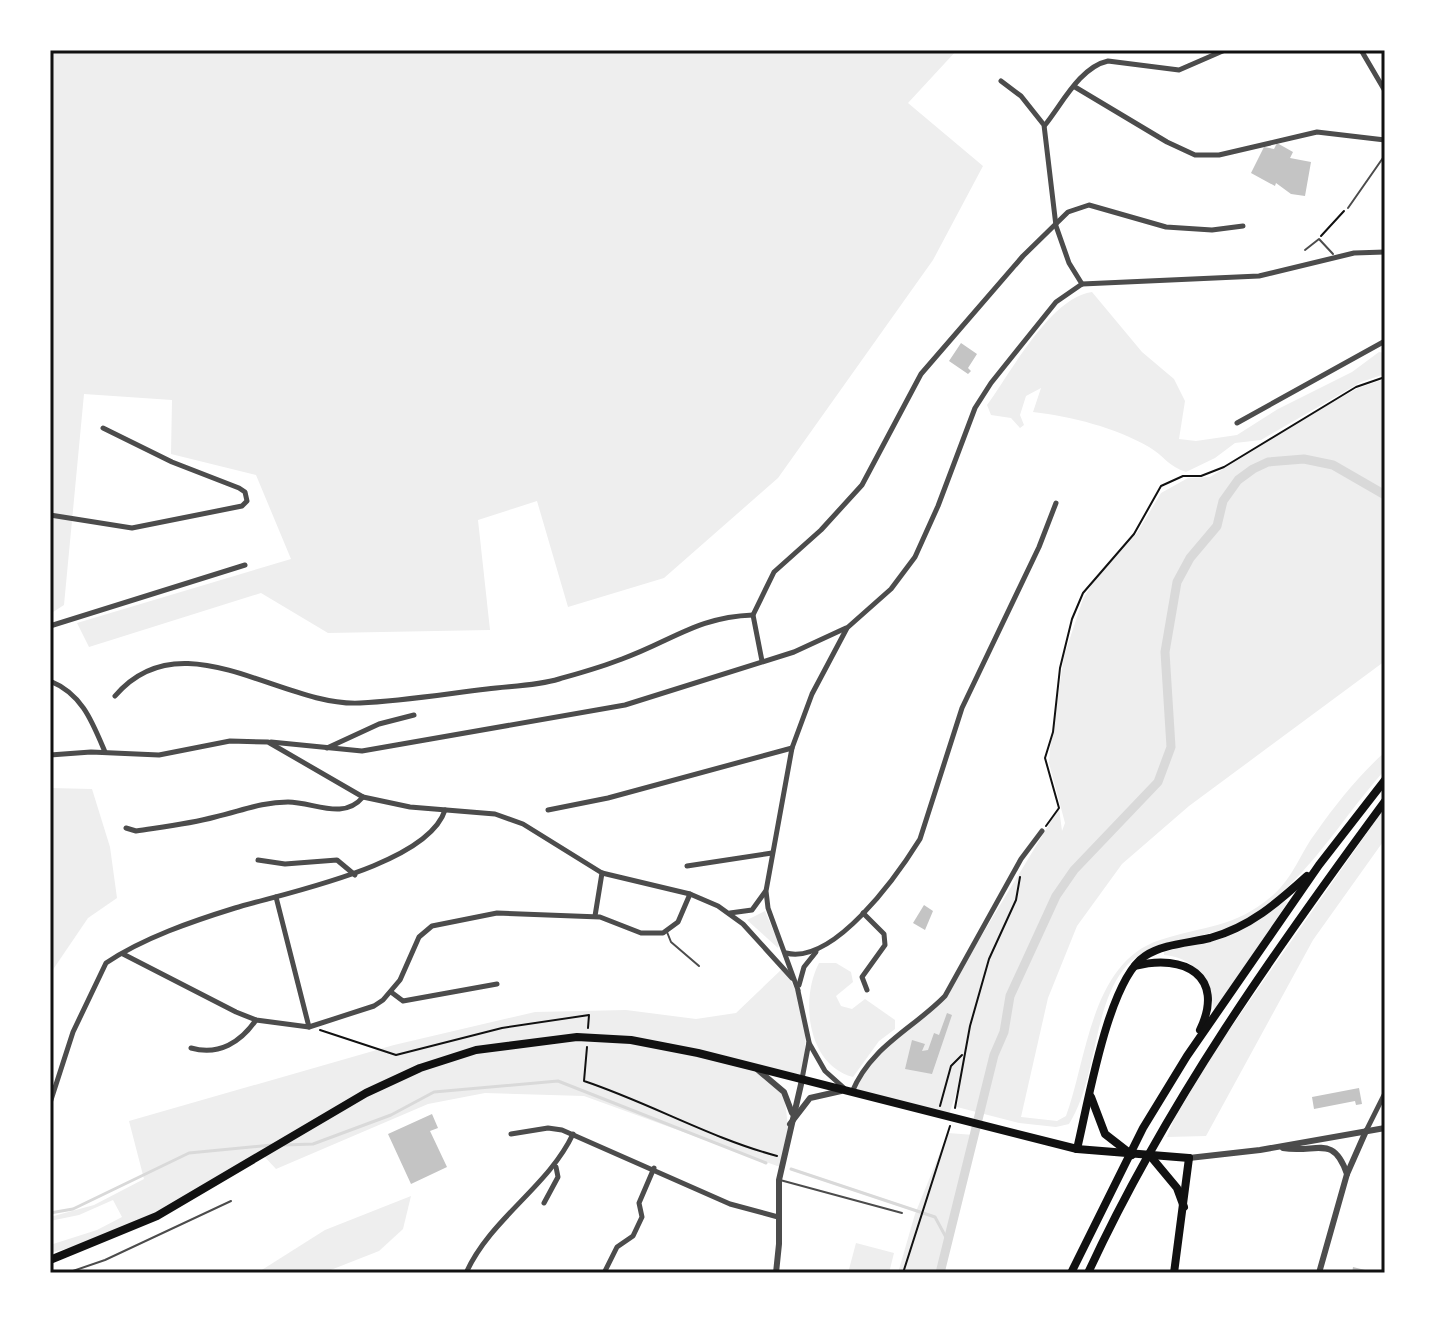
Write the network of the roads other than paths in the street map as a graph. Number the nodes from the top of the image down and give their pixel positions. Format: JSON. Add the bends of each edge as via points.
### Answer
{"nodes":[{"id":1,"x":1225,"y":50,"type":"edge"},
{"id":2,"x":1361,"y":50,"type":"edge"},
{"id":3,"x":1001,"y":81,"type":"dead end"},
{"id":4,"x":1075,"y":87,"type":"junction"},
{"id":5,"x":1385,"y":91,"type":"edge"},
{"id":6,"x":1044,"y":125,"type":"junction"},
{"id":7,"x":1385,"y":140,"type":"edge"},
{"id":8,"x":1385,"y":155,"type":"edge"},
{"id":9,"x":1348,"y":208,"type":"road end"},
{"id":10,"x":1056,"y":226,"type":"junction"},
{"id":11,"x":1243,"y":226,"type":"dead end"},
{"id":12,"x":1305,"y":250,"type":"dead end"},
{"id":13,"x":1385,"y":252,"type":"edge"},
{"id":14,"x":1334,"y":257,"type":"junction"},
{"id":15,"x":1082,"y":284,"type":"junction"},
{"id":16,"x":1385,"y":341,"type":"edge"},
{"id":17,"x":1237,"y":423,"type":"dead end"},
{"id":18,"x":103,"y":428,"type":"dead end"},
{"id":19,"x":1056,"y":503,"type":"dead end"},
{"id":20,"x":50,"y":515,"type":"edge"},
{"id":21,"x":245,"y":565,"type":"dead end"},
{"id":22,"x":753,"y":615,"type":"junction"},
{"id":23,"x":50,"y":626,"type":"edge"},
{"id":24,"x":847,"y":628,"type":"junction"},
{"id":25,"x":762,"y":661,"type":"junction"},
{"id":26,"x":50,"y":681,"type":"edge"},
{"id":27,"x":115,"y":696,"type":"dead end"},
{"id":28,"x":414,"y":715,"type":"dead end"},
{"id":29,"x":268,"y":742,"type":"junction"},
{"id":30,"x":792,"y":748,"type":"junction"},
{"id":31,"x":326,"y":749,"type":"junction"},
{"id":32,"x":105,"y":752,"type":"junction"},
{"id":33,"x":50,"y":755,"type":"edge"},
{"id":34,"x":1385,"y":780,"type":"edge"},
{"id":35,"x":363,"y":797,"type":"junction"},
{"id":36,"x":1385,"y":801,"type":"edge"},
{"id":37,"x":445,"y":810,"type":"junction"},
{"id":38,"x":548,"y":810,"type":"dead end"},
{"id":39,"x":126,"y":828,"type":"dead end"},
{"id":40,"x":1042,"y":831,"type":"road end"},
{"id":41,"x":772,"y":853,"type":"junction"},
{"id":42,"x":258,"y":860,"type":"dead end"},
{"id":43,"x":1319,"y":865,"type":"junction"},
{"id":44,"x":687,"y":866,"type":"dead end"},
{"id":45,"x":602,"y":873,"type":"junction"},
{"id":46,"x":356,"y":875,"type":"junction"},
{"id":47,"x":766,"y":891,"type":"junction"},
{"id":48,"x":690,"y":894,"type":"junction"},
{"id":49,"x":276,"y":897,"type":"junction"},
{"id":50,"x":727,"y":912,"type":"junction"},
{"id":51,"x":863,"y":913,"type":"junction"},
{"id":52,"x":595,"y":916,"type":"junction"},
{"id":53,"x":666,"y":931,"type":"junction"},
{"id":54,"x":816,"y":952,"type":"junction"},
{"id":55,"x":785,"y":953,"type":"junction"},
{"id":56,"x":123,"y":954,"type":"junction"},
{"id":57,"x":779,"y":962,"type":"junction"},
{"id":58,"x":699,"y":966,"type":"dead end"},
{"id":59,"x":1134,"y":966,"type":"junction"},
{"id":60,"x":497,"y":984,"type":"dead end"},
{"id":61,"x":798,"y":990,"type":"junction"},
{"id":62,"x":867,"y":990,"type":"dead end"},
{"id":63,"x":391,"y":992,"type":"junction"},
{"id":64,"x":256,"y":1020,"type":"junction"},
{"id":65,"x":309,"y":1027,"type":"junction"},
{"id":66,"x":809,"y":1042,"type":"junction"},
{"id":67,"x":191,"y":1048,"type":"dead end"},
{"id":68,"x":1187,"y":1056,"type":"junction"},
{"id":69,"x":755,"y":1068,"type":"junction"},
{"id":70,"x":802,"y":1080,"type":"junction"},
{"id":71,"x":848,"y":1091,"type":"junction"},
{"id":72,"x":1385,"y":1093,"type":"edge"},
{"id":73,"x":1090,"y":1096,"type":"junction"},
{"id":74,"x":50,"y":1103,"type":"edge"},
{"id":75,"x":792,"y":1113,"type":"junction"},
{"id":76,"x":788,"y":1127,"type":"junction"},
{"id":77,"x":1385,"y":1128,"type":"edge"},
{"id":78,"x":1366,"y":1131,"type":"junction"},
{"id":79,"x":511,"y":1134,"type":"dead end"},
{"id":80,"x":573,"y":1134,"type":"junction"},
{"id":81,"x":1279,"y":1147,"type":"junction"},
{"id":82,"x":1077,"y":1149,"type":"junction"},
{"id":83,"x":1133,"y":1156,"type":"junction"},
{"id":84,"x":1152,"y":1158,"type":"junction"},
{"id":85,"x":1189,"y":1158,"type":"junction"},
{"id":86,"x":556,"y":1166,"type":"junction"},
{"id":87,"x":654,"y":1168,"type":"junction"},
{"id":88,"x":1347,"y":1174,"type":"junction"},
{"id":89,"x":779,"y":1180,"type":"junction"},
{"id":90,"x":231,"y":1201,"type":"dead end"},
{"id":91,"x":544,"y":1203,"type":"dead end"},
{"id":92,"x":1185,"y":1208,"type":"junction"},
{"id":93,"x":902,"y":1213,"type":"dead end"},
{"id":94,"x":778,"y":1217,"type":"junction"},
{"id":95,"x":50,"y":1260,"type":"edge"},
{"id":96,"x":67,"y":1273,"type":"edge"},
{"id":97,"x":466,"y":1273,"type":"edge"},
{"id":98,"x":604,"y":1273,"type":"edge"},
{"id":99,"x":776,"y":1273,"type":"edge"},
{"id":100,"x":1071,"y":1273,"type":"edge"},
{"id":101,"x":1088,"y":1273,"type":"edge"},
{"id":102,"x":1174,"y":1273,"type":"edge"},
{"id":103,"x":1319,"y":1273,"type":"edge"}],
"edges":[{"from":1,"to":4,"type":"street","via":[[1179,70],[1098,63]]},
{"from":2,"to":5,"type":"street"},
{"from":3,"to":6,"type":"street"},
{"from":4,"to":6,"type":"street"},
{"from":4,"to":7,"type":"street","via":[[1195,155],[1219,155],[1317,132]]},
{"from":6,"to":10,"type":"street"},
{"from":8,"to":9,"type":"lane"},
{"from":10,"to":11,"type":"street","via":[[1074,207],[1089,205],[1166,227]]},
{"from":10,"to":15,"type":"street"},
{"from":10,"to":22,"type":"street","via":[[931,362],[862,485],[774,572]]},
{"from":12,"to":14,"type":"lane","via":[[1319,239]]},
{"from":13,"to":14,"type":"street"},
{"from":14,"to":15,"type":"street","via":[[1259,276]]},
{"from":15,"to":24,"type":"street","via":[[1056,302],[991,383],[966,430],[915,557],[891,589]]},
{"from":16,"to":17,"type":"street"},
{"from":18,"to":20,"type":"street","via":[[239,488],[247,501],[132,528]]},
{"from":19,"to":51,"type":"street","via":[[962,708],[920,839]]},
{"from":21,"to":23,"type":"street"},
{"from":22,"to":25,"type":"street"},
{"from":22,"to":27,"type":"street","via":[[709,619],[624,659],[554,681],[339,703],[230,669],[182,663],[137,677]]},
{"from":24,"to":25,"type":"street"},
{"from":24,"to":30,"type":"street","via":[[812,694]]},
{"from":25,"to":31,"type":"street","via":[[625,705],[362,751]]},
{"from":26,"to":32,"type":"street","via":[[68,688],[82,703]]},
{"from":28,"to":31,"type":"street","via":[[379,724]]},
{"from":29,"to":31,"type":"street"},
{"from":29,"to":32,"type":"street","via":[[230,741],[159,755]]},
{"from":29,"to":35,"type":"street"},
{"from":30,"to":38,"type":"street"},
{"from":30,"to":41,"type":"street"},
{"from":32,"to":33,"type":"street"},
{"from":34,"to":43,"type":"main road"},
{"from":35,"to":37,"type":"street"},
{"from":35,"to":39,"type":"street","via":[[356,806],[341,810],[264,802],[214,817],[136,831]]},
{"from":36,"to":101,"type":"main road","via":[[1273,954],[1161,1129]]},
{"from":37,"to":45,"type":"street","via":[[495,814],[523,824]]},
{"from":37,"to":46,"type":"street","via":[[442,820],[422,837]]},
{"from":40,"to":71,"type":"street","via":[[945,996],[886,1043]]},
{"from":41,"to":44,"type":"street"},
{"from":41,"to":47,"type":"street"},
{"from":42,"to":46,"type":"street","via":[[337,860]]},
{"from":43,"to":59,"type":"main road","via":[[1239,928],[1156,950]]},
{"from":43,"to":68,"type":"main road"},
{"from":45,"to":48,"type":"street"},
{"from":45,"to":52,"type":"street"},
{"from":46,"to":49,"type":"street"},
{"from":47,"to":50,"type":"street","via":[[747,913]]},
{"from":47,"to":55,"type":"street"},
{"from":48,"to":50,"type":"street"},
{"from":48,"to":53,"type":"street","via":[[678,922]]},
{"from":49,"to":56,"type":"street"},
{"from":49,"to":65,"type":"street"},
{"from":50,"to":57,"type":"street"},
{"from":51,"to":54,"type":"street"},
{"from":51,"to":62,"type":"street","via":[[884,934],[885,945],[862,977]]},
{"from":52,"to":53,"type":"street","via":[[641,933]]},
{"from":52,"to":63,"type":"street","via":[[497,913],[432,926],[419,937]]},
{"from":53,"to":58,"type":"lane"},
{"from":54,"to":55,"type":"street","via":[[801,957]]},
{"from":54,"to":61,"type":"street","via":[[804,967]]},
{"from":55,"to":57,"type":"street"},
{"from":55,"to":61,"type":"street"},
{"from":56,"to":64,"type":"street"},
{"from":56,"to":74,"type":"street","via":[[102,968],[73,1032]]},
{"from":57,"to":61,"type":"street"},
{"from":59,"to":68,"type":"main road","via":[[1169,960],[1199,977],[1208,1005]]},
{"from":59,"to":73,"type":"main road","via":[[1115,999]]},
{"from":60,"to":63,"type":"street","via":[[403,1001]]},
{"from":61,"to":66,"type":"street"},
{"from":63,"to":65,"type":"street","via":[[374,1006]]},
{"from":64,"to":65,"type":"street"},
{"from":64,"to":67,"type":"street","via":[[235,1044]]},
{"from":66,"to":70,"type":"street"},
{"from":66,"to":71,"type":"street","via":[[825,1071]]},
{"from":68,"to":100,"type":"main road","via":[[1143,1128]]},
{"from":69,"to":70,"type":"main road"},
{"from":69,"to":75,"type":"street","via":[[784,1092]]},
{"from":69,"to":95,"type":"main road","via":[[601,1037],[476,1050],[366,1093],[157,1216]]},
{"from":70,"to":71,"type":"main road"},
{"from":70,"to":75,"type":"street"},
{"from":71,"to":76,"type":"street","via":[[810,1098]]},
{"from":71,"to":82,"type":"main road"},
{"from":72,"to":78,"type":"street"},
{"from":73,"to":82,"type":"main road"},
{"from":73,"to":83,"type":"main road","via":[[1105,1134]]},
{"from":75,"to":76,"type":"street"},
{"from":76,"to":89,"type":"street"},
{"from":77,"to":78,"type":"street"},
{"from":78,"to":81,"type":"street"},
{"from":78,"to":88,"type":"street"},
{"from":79,"to":80,"type":"street","via":[[548,1128]]},
{"from":80,"to":86,"type":"street"},
{"from":80,"to":87,"type":"street"},
{"from":81,"to":85,"type":"street"},
{"from":81,"to":88,"type":"street","via":[[1298,1151],[1324,1146],[1341,1157]]},
{"from":82,"to":83,"type":"main road"},
{"from":83,"to":84,"type":"main road"},
{"from":84,"to":85,"type":"main road"},
{"from":84,"to":92,"type":"main road","via":[[1177,1188]]},
{"from":85,"to":92,"type":"main road"},
{"from":86,"to":91,"type":"street","via":[[558,1177]]},
{"from":86,"to":97,"type":"street","via":[[520,1198]]},
{"from":87,"to":94,"type":"street","via":[[730,1204]]},
{"from":87,"to":98,"type":"street","via":[[639,1203],[642,1217]]},
{"from":88,"to":103,"type":"street"},
{"from":89,"to":93,"type":"lane"},
{"from":89,"to":94,"type":"street"},
{"from":90,"to":96,"type":"lane"},
{"from":92,"to":102,"type":"main road"},
{"from":94,"to":99,"type":"street"}]}
